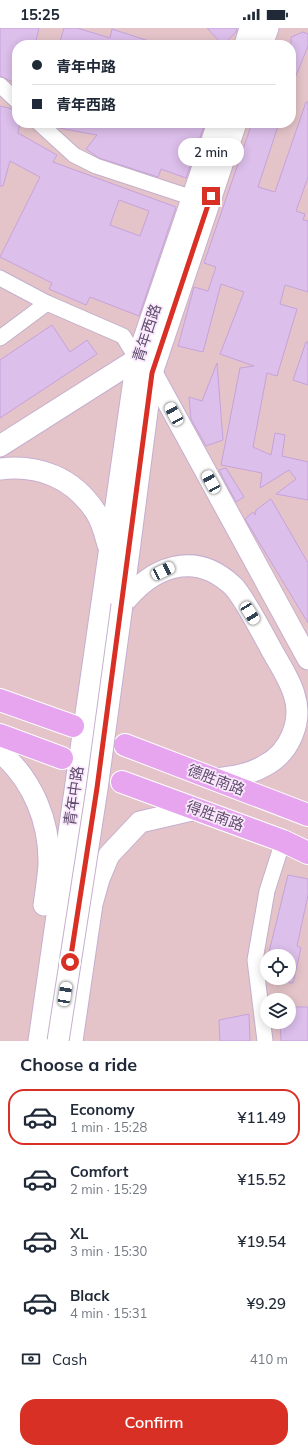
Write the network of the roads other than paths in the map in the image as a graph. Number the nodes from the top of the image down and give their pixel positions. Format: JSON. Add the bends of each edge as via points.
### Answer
{"nodes":[{"id":1,"x":250,"y":28,"type":"edge"},
{"id":2,"x":268,"y":28,"type":"edge"},
{"id":3,"x":246,"y":40,"type":"edge"},
{"id":4,"x":264,"y":40,"type":"edge"},
{"id":5,"x":0,"y":85,"type":"edge"},
{"id":6,"x":12,"y":96,"type":"edge"},
{"id":7,"x":44,"y":128,"type":"edge"},
{"id":8,"x":216,"y":128,"type":"edge"},
{"id":9,"x":234,"y":128,"type":"edge"},
{"id":10,"x":193,"y":198,"type":"junction"},
{"id":11,"x":0,"y":278,"type":"edge"},
{"id":12,"x":47,"y":303,"type":"junction"},
{"id":13,"x":0,"y":338,"type":"edge"},
{"id":14,"x":137,"y":359,"type":"junction"},
{"id":15,"x":152,"y":373,"type":"junction"},
{"id":16,"x":0,"y":446,"type":"edge"},
{"id":17,"x":0,"y":469,"type":"edge"},
{"id":18,"x":109,"y":550,"type":"junction"},
{"id":19,"x":122,"y":605,"type":"junction"},
{"id":20,"x":308,"y":659,"type":"edge"},
{"id":21,"x":0,"y":700,"type":"edge"},
{"id":22,"x":73,"y":726,"type":"dead end"},
{"id":23,"x":0,"y":735,"type":"edge"},
{"id":24,"x":125,"y":745,"type":"dead end"},
{"id":25,"x":0,"y":752,"type":"edge"},
{"id":26,"x":62,"y":758,"type":"dead end"},
{"id":27,"x":215,"y":779,"type":"junction"},
{"id":28,"x":122,"y":782,"type":"dead end"},
{"id":29,"x":196,"y":809,"type":"junction"},
{"id":30,"x":308,"y":815,"type":"edge"},
{"id":31,"x":283,"y":841,"type":"junction"},
{"id":32,"x":308,"y":853,"type":"edge"},
{"id":33,"x":27,"y":1041,"type":"edge"},
{"id":34,"x":39,"y":1041,"type":"edge"},
{"id":35,"x":58,"y":1041,"type":"edge"},
{"id":36,"x":72,"y":1041,"type":"edge"},
{"id":37,"x":265,"y":1041,"type":"edge"}],
"edges":[{"from":1,"to":3,"type":"main road"},
{"from":2,"to":4,"type":"main road"},
{"from":5,"to":6,"type":"street"},
{"from":7,"to":10,"type":"street","via":[[74,155],[96,166]]},
{"from":8,"to":10,"type":"main road","name":"青年西路"},
{"from":9,"to":15,"type":"main road","name":"青年西路"},
{"from":10,"to":14,"type":"main road","name":"青年西路"},
{"from":11,"to":12,"type":"street"},
{"from":12,"to":13,"type":"street"},
{"from":12,"to":14,"type":"street","via":[[122,336]]},
{"from":14,"to":16,"type":"main road"},
{"from":14,"to":18,"type":"main road","name":"青年西路"},
{"from":15,"to":19,"type":"main road","name":"青年西路"},
{"from":15,"to":20,"type":"main road"},
{"from":17,"to":18,"type":"main road","via":[[17,467],[63,479],[96,511]]},
{"from":18,"to":34,"type":"main road","name":"青年中路"},
{"from":19,"to":27,"type":"main road","via":[[146,579],[173,566],[204,568],[220,575],[234,587],[266,639],[294,693],[298,709],[294,732],[287,745],[271,763],[244,774]]},
{"from":19,"to":35,"type":"main road","name":"青年中路","bridge":true},
{"from":21,"to":22,"type":"main road"},
{"from":23,"to":26,"type":"main road"},
{"from":24,"to":27,"type":"main road","name":"德胜南路"},
{"from":25,"to":33,"type":"main road","via":[[33,792],[41,812],[48,844],[49,866]]},
{"from":27,"to":30,"type":"main road","name":"德胜南路"},
{"from":28,"to":29,"type":"main road","name":"得胜南路"},
{"from":29,"to":31,"type":"main road","name":"得胜南路"},
{"from":29,"to":36,"type":"main road","via":[[140,822],[109,855],[92,904]]},
{"from":31,"to":32,"type":"main road","name":"得胜南路"},
{"from":31,"to":37,"type":"street","via":[[267,891],[255,960]]}]}
